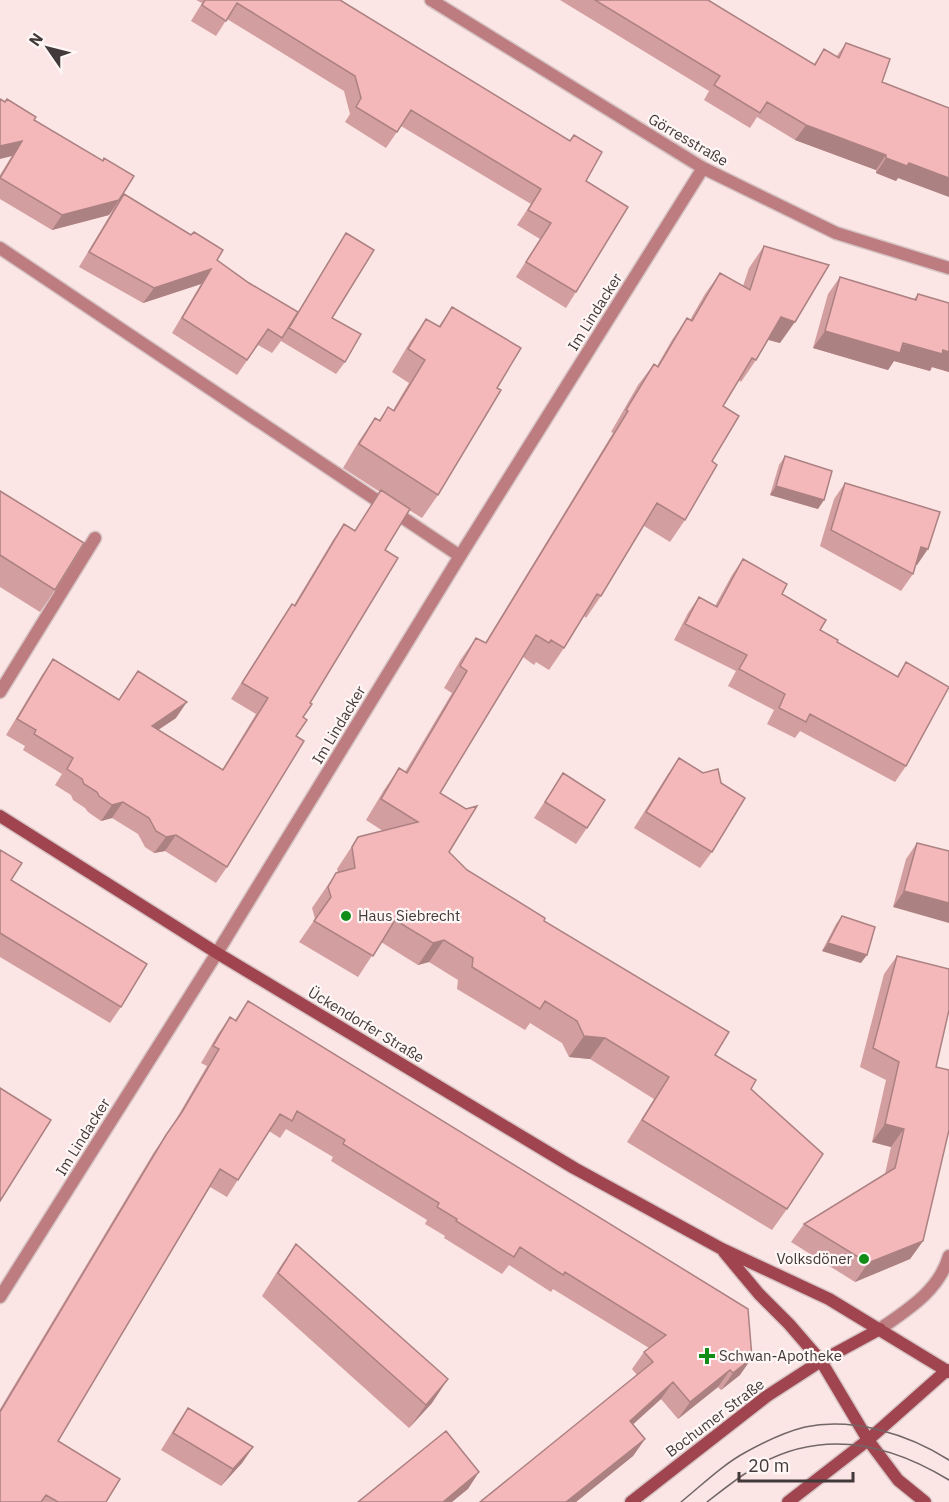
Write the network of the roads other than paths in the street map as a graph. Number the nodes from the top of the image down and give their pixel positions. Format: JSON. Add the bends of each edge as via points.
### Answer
{"nodes":[{"id":1,"x":431,"y":0,"type":"edge"},
{"id":2,"x":703,"y":168,"type":"junction"},
{"id":3,"x":0,"y":248,"type":"edge"},
{"id":4,"x":949,"y":268,"type":"edge"},
{"id":5,"x":95,"y":538,"type":"dead end"},
{"id":6,"x":460,"y":556,"type":"junction"},
{"id":7,"x":0,"y":692,"type":"edge"},
{"id":8,"x":0,"y":816,"type":"edge"},
{"id":9,"x":217,"y":953,"type":"junction"},
{"id":10,"x":722,"y":1249,"type":"junction"},
{"id":11,"x":949,"y":1256,"type":"edge"},
{"id":12,"x":0,"y":1297,"type":"edge"},
{"id":13,"x":880,"y":1329,"type":"junction"},
{"id":14,"x":821,"y":1361,"type":"junction"},
{"id":15,"x":948,"y":1370,"type":"edge"},
{"id":16,"x":868,"y":1440,"type":"junction"},
{"id":17,"x":631,"y":1502,"type":"edge"},
{"id":18,"x":788,"y":1502,"type":"edge"},
{"id":19,"x":926,"y":1502,"type":"edge"}],
"edges":[{"from":1,"to":2,"type":"street","name":"Görresstraße"},
{"from":2,"to":4,"type":"street","name":"Görresstraße","via":[[836,233]]},
{"from":2,"to":6,"type":"street","name":"Im Lindacker"},
{"from":3,"to":6,"type":"street"},
{"from":5,"to":7,"type":"street"},
{"from":6,"to":9,"type":"street","name":"Im Lindacker"},
{"from":8,"to":9,"type":"main road","name":"Ückendorfer Straße"},
{"from":9,"to":10,"type":"main road","name":"Ückendorfer Straße","via":[[574,1168]]},
{"from":9,"to":12,"type":"street","name":"Im Lindacker"},
{"from":10,"to":13,"type":"main road","name":"Ückendorfer Straße","via":[[830,1299]]},
{"from":10,"to":14,"type":"main road","name":"Ückendorfer Straße"},
{"from":11,"to":13,"type":"street","via":[[933,1287]]},
{"from":13,"to":14,"type":"main road","name":"Bochumer Straße"},
{"from":13,"to":15,"type":"main road","name":"Ückendorfer Straße"},
{"from":14,"to":16,"type":"main road","name":"Ückendorfer Straße"},
{"from":14,"to":17,"type":"main road","name":"Bochumer Straße","via":[[767,1395]]},
{"from":15,"to":16,"type":"main road"},
{"from":16,"to":18,"type":"main road"},
{"from":16,"to":19,"type":"main road","via":[[898,1480]]}]}
